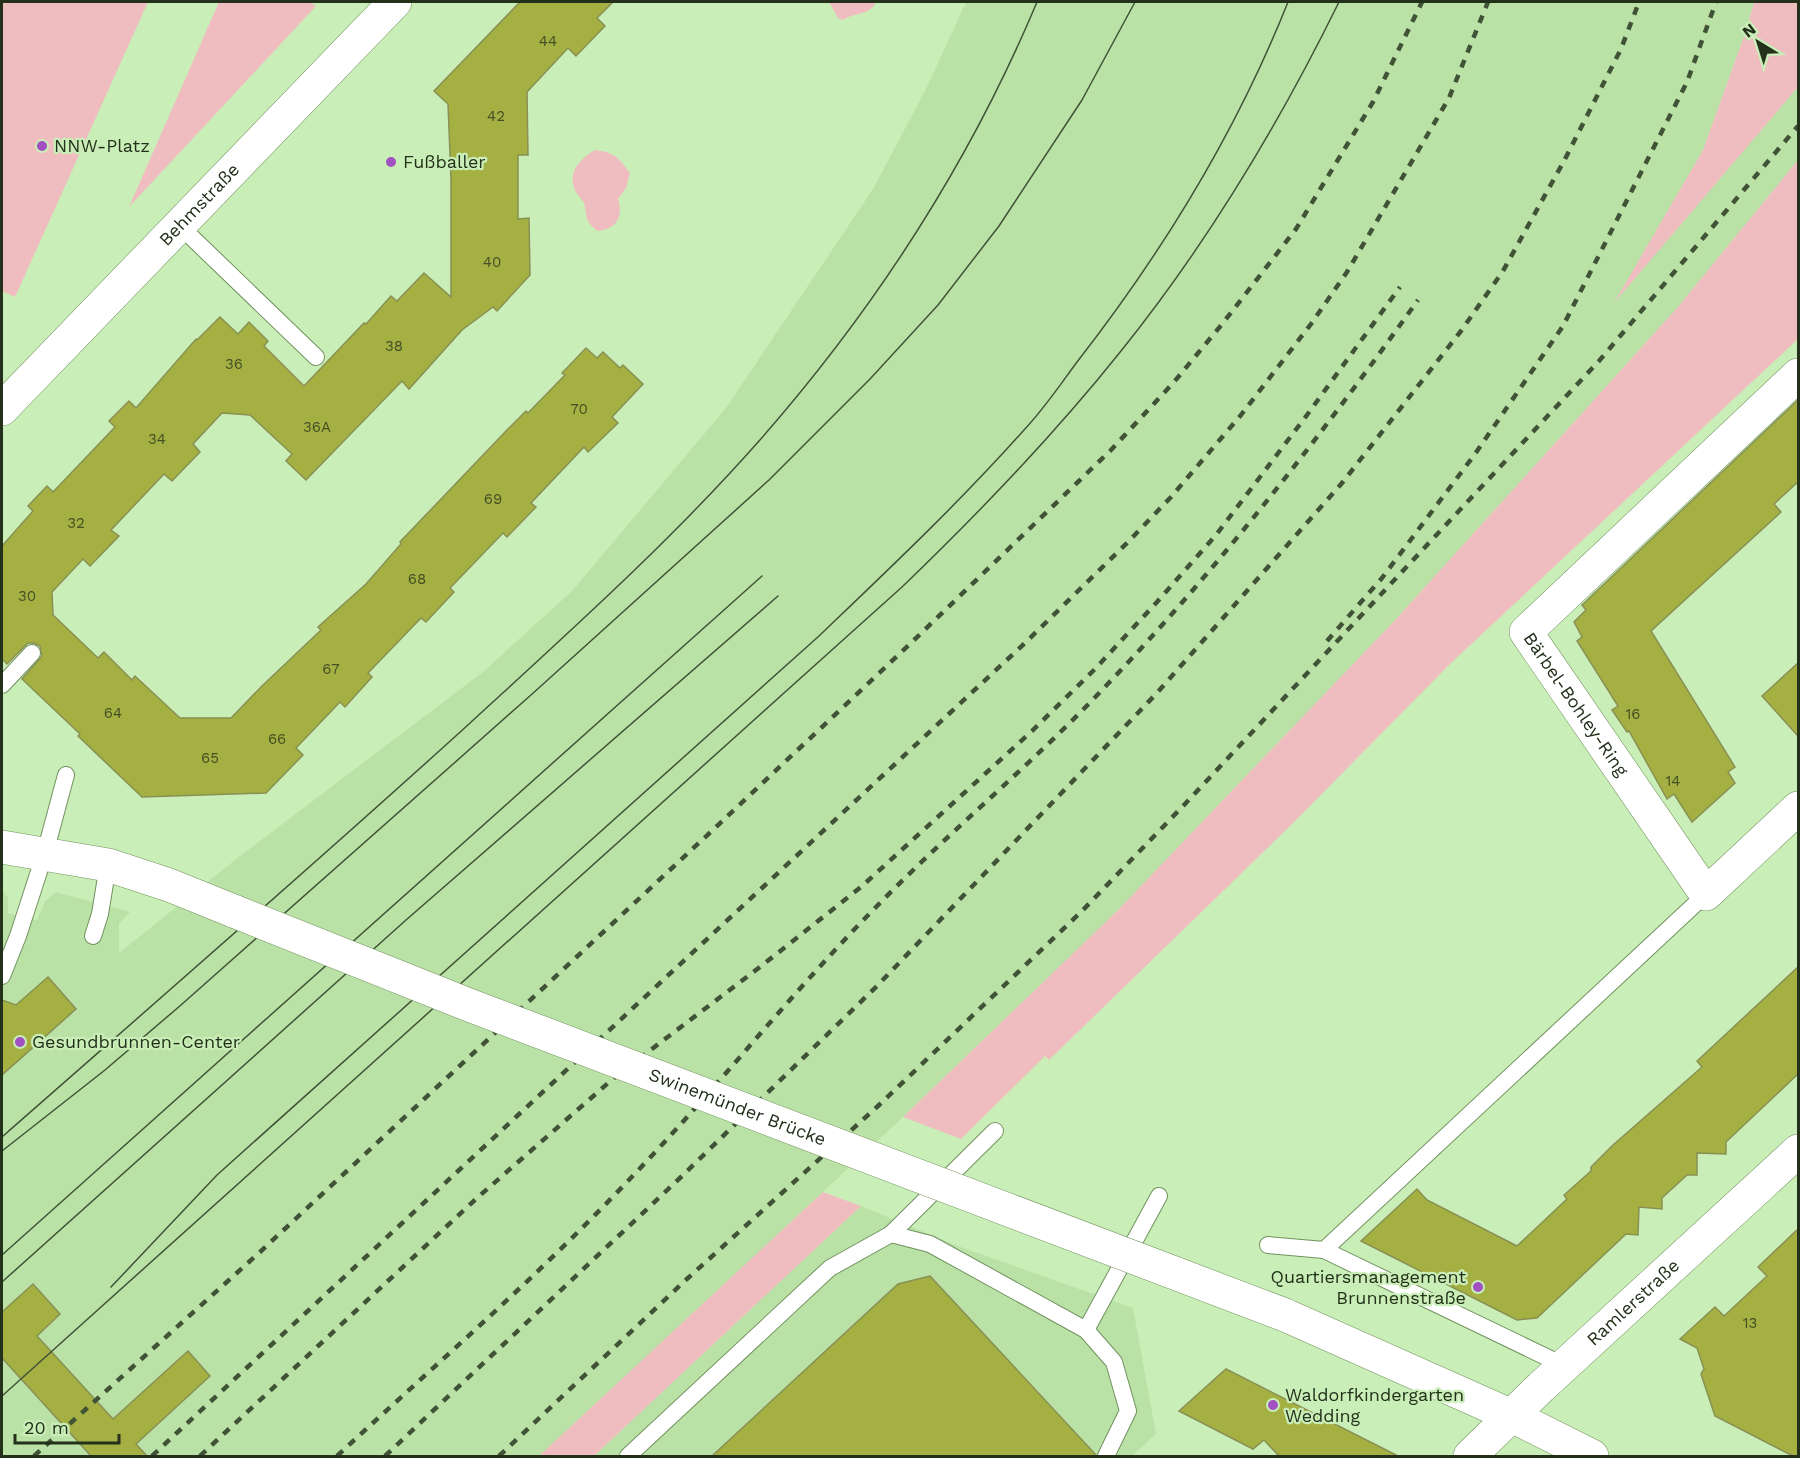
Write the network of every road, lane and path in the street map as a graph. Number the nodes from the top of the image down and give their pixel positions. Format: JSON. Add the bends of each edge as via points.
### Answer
{"nodes":[{"id":1,"x":395,"y":2,"type":"edge"},
{"id":2,"x":180,"y":226,"type":"junction"},
{"id":3,"x":316,"y":357,"type":"dead end"},
{"id":4,"x":1798,"y":375,"type":"edge"},
{"id":5,"x":2,"y":409,"type":"edge"},
{"id":6,"x":32,"y":652,"type":"dead end"},
{"id":7,"x":2,"y":685,"type":"edge"},
{"id":8,"x":66,"y":775,"type":"dead end"},
{"id":9,"x":1798,"y":808,"type":"edge"},
{"id":10,"x":2,"y":847,"type":"edge"},
{"id":11,"x":45,"y":853,"type":"junction"},
{"id":12,"x":108,"y":865,"type":"junction"},
{"id":13,"x":1706,"y":894,"type":"junction"},
{"id":14,"x":93,"y":936,"type":"dead end"},
{"id":15,"x":2,"y":976,"type":"edge"},
{"id":16,"x":995,"y":1131,"type":"dead end"},
{"id":17,"x":1798,"y":1151,"type":"edge"},
{"id":18,"x":1159,"y":1196,"type":"dead end"},
{"id":19,"x":891,"y":1234,"type":"junction"},
{"id":20,"x":1268,"y":1245,"type":"dead end"},
{"id":21,"x":1324,"y":1250,"type":"junction"},
{"id":22,"x":1086,"y":1330,"type":"junction"},
{"id":23,"x":1565,"y":1366,"type":"junction"},
{"id":24,"x":1512,"y":1416,"type":"junction"},
{"id":25,"x":628,"y":1456,"type":"edge"},
{"id":26,"x":1106,"y":1456,"type":"edge"},
{"id":27,"x":1470,"y":1456,"type":"edge"},
{"id":28,"x":1592,"y":1456,"type":"edge"}],
"edges":[{"from":1,"to":2,"type":"street","name":"Behmstraße"},
{"from":2,"to":3,"type":"lane"},
{"from":2,"to":5,"type":"street","name":"Behmstraße"},
{"from":4,"to":13,"type":"street","name":"Bärbel-Bohley-Ring","via":[[1526,632]]},
{"from":6,"to":7,"type":"lane"},
{"from":8,"to":11,"type":"lane"},
{"from":9,"to":13,"type":"street"},
{"from":10,"to":11,"type":"street","name":"Swinemünder Brücke"},
{"from":11,"to":12,"type":"street","name":"Swinemünder Brücke"},
{"from":11,"to":15,"type":"lane"},
{"from":12,"to":14,"type":"lane"},
{"from":12,"to":24,"type":"street","name":"Swinemünder Brücke","bridge":true,"via":[[1285,1315]]},
{"from":13,"to":21,"type":"lane"},
{"from":16,"to":19,"type":"lane"},
{"from":17,"to":23,"type":"street","name":"Ramlerstraße"},
{"from":18,"to":22,"type":"lane"},
{"from":19,"to":22,"type":"lane","via":[[930,1244]]},
{"from":19,"to":25,"type":"lane","via":[[830,1268]]},
{"from":20,"to":21,"type":"lane"},
{"from":21,"to":23,"type":"lane"},
{"from":22,"to":26,"type":"lane","via":[[1113,1362],[1128,1411]]},
{"from":23,"to":24,"type":"street","name":"Ramlerstraße"},
{"from":24,"to":27,"type":"street","name":"Ramlerstraße"},
{"from":24,"to":28,"type":"street","name":"Swinemünder Brücke"}]}
